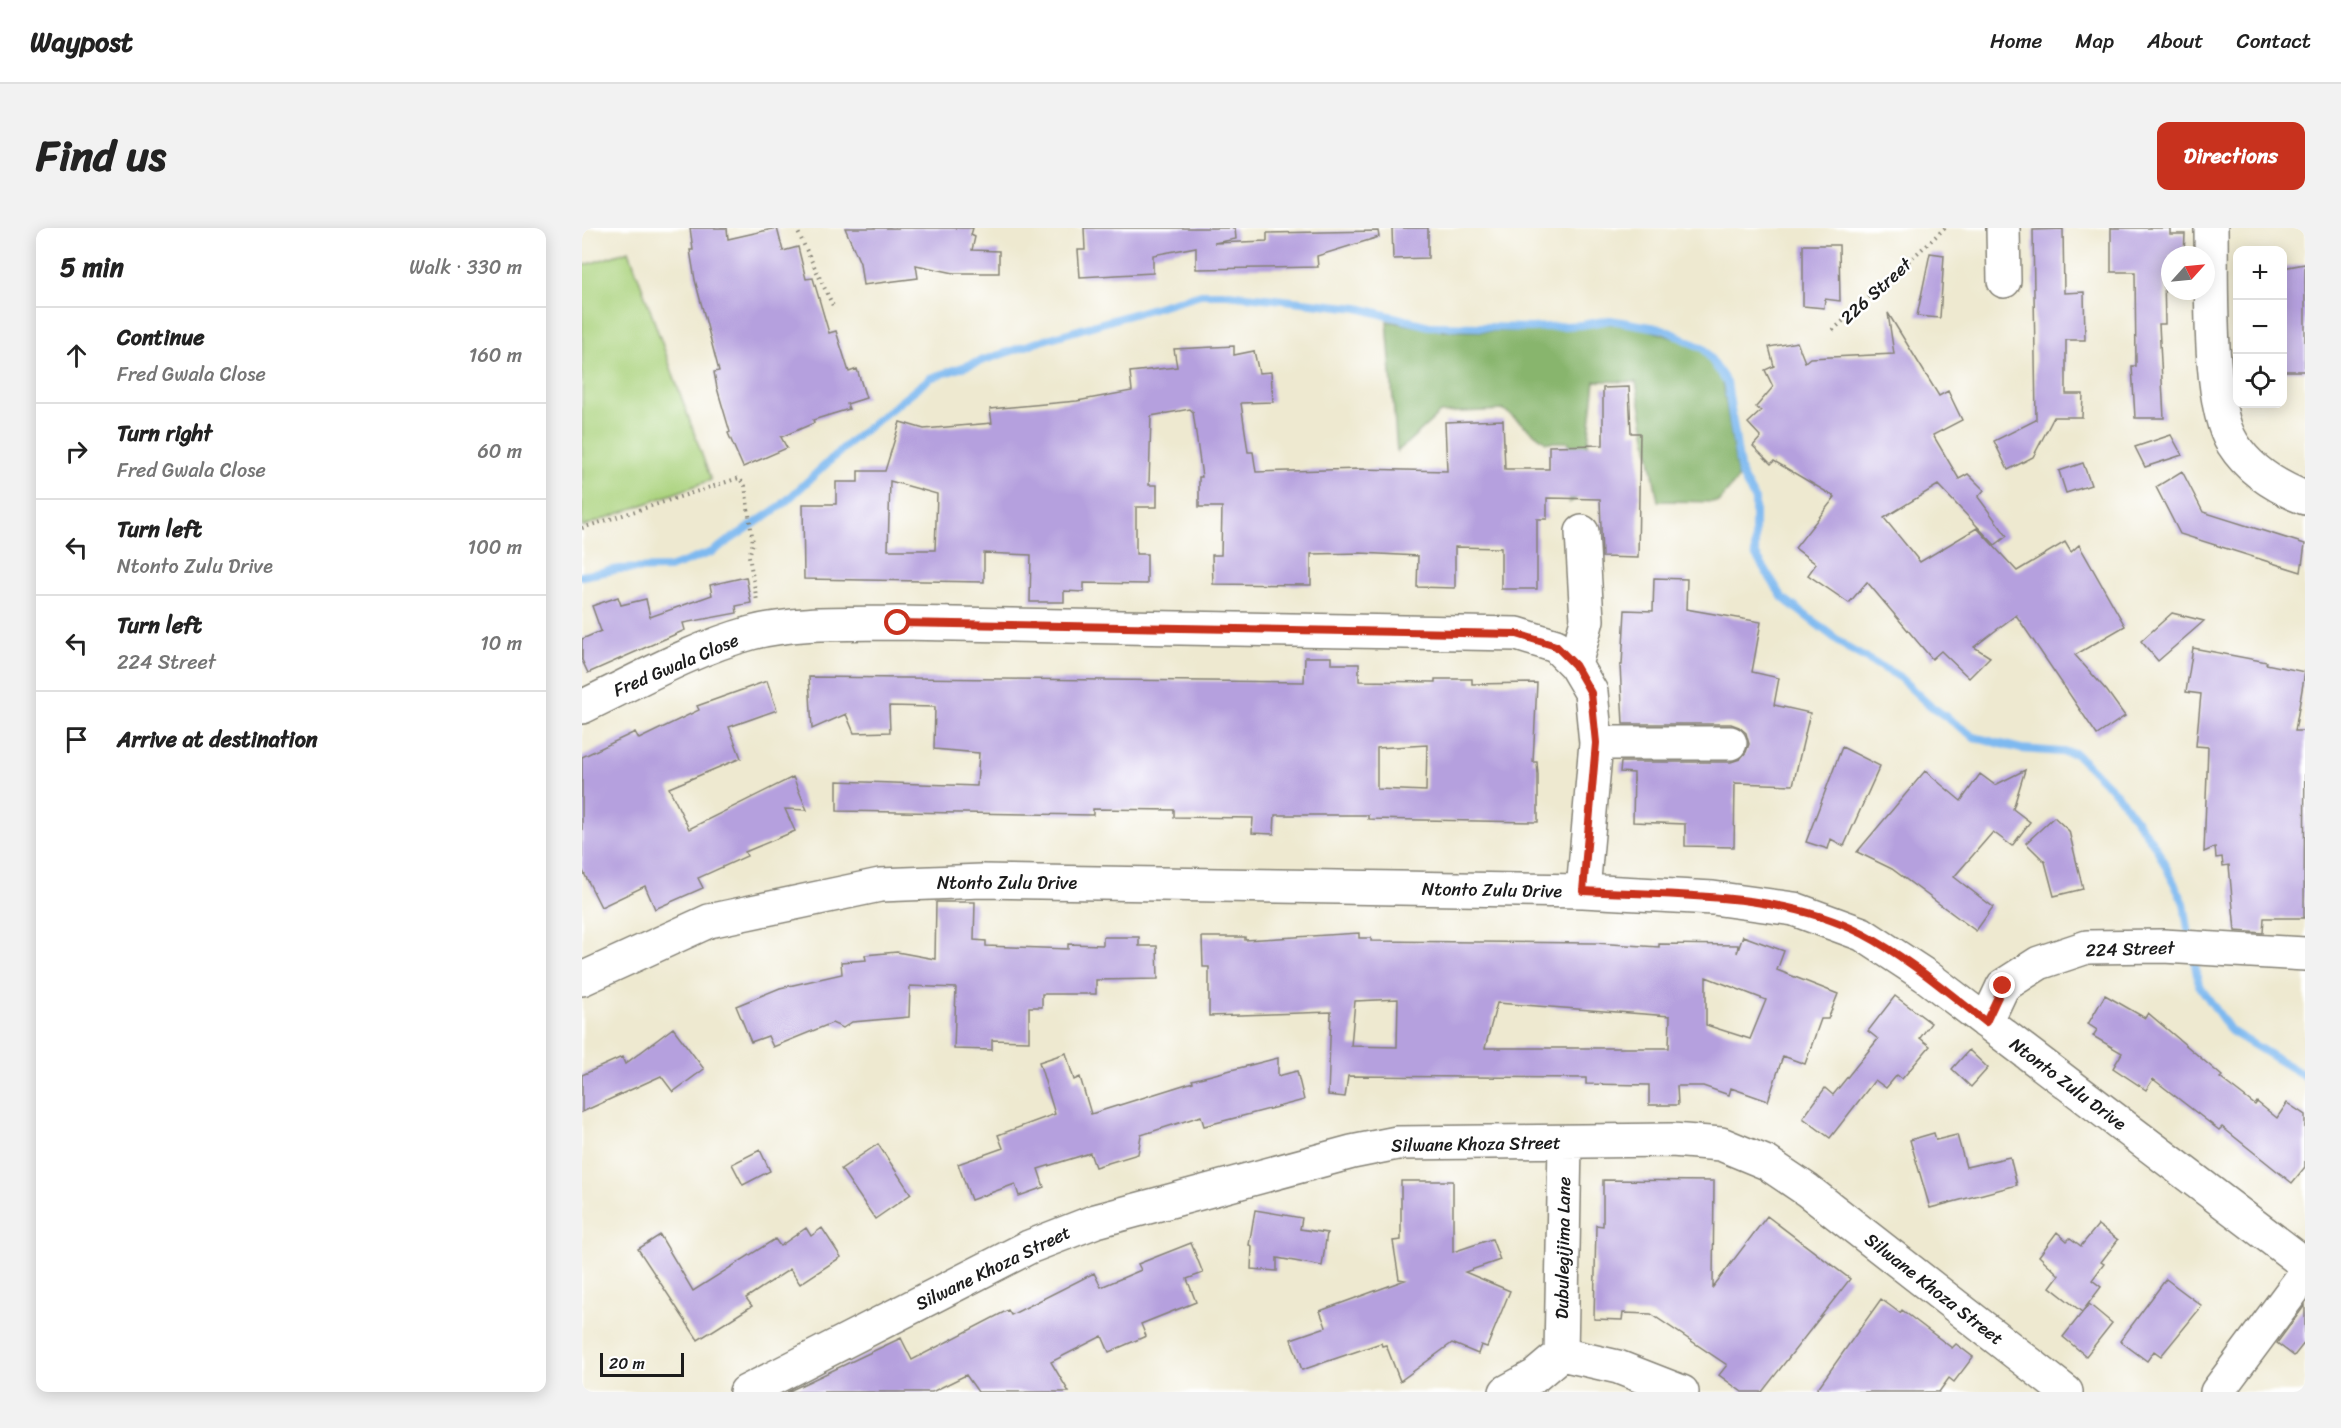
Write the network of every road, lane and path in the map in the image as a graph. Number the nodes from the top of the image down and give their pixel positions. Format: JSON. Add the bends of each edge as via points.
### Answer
{"nodes":[{"id":1,"x":796,"y":228,"type":"edge"},
{"id":2,"x":1945,"y":228,"type":"edge"},
{"id":3,"x":2003,"y":228,"type":"edge"},
{"id":4,"x":2211,"y":228,"type":"edge"},
{"id":5,"x":2004,"y":281,"type":"dead end"},
{"id":6,"x":834,"y":308,"type":"dead end"},
{"id":7,"x":1833,"y":330,"type":"dead end"},
{"id":8,"x":2305,"y":498,"type":"edge"},
{"id":9,"x":582,"y":528,"type":"edge"},
{"id":10,"x":1582,"y":532,"type":"dead end"},
{"id":11,"x":763,"y":631,"type":"junction"},
{"id":12,"x":1575,"y":665,"type":"junction"},
{"id":13,"x":582,"y":707,"type":"edge"},
{"id":14,"x":1596,"y":743,"type":"junction"},
{"id":15,"x":1730,"y":743,"type":"dead end"},
{"id":16,"x":1583,"y":891,"type":"junction"},
{"id":17,"x":2305,"y":954,"type":"edge"},
{"id":18,"x":582,"y":980,"type":"edge"},
{"id":19,"x":1986,"y":1022,"type":"junction"},
{"id":20,"x":1565,"y":1143,"type":"junction"},
{"id":21,"x":2305,"y":1264,"type":"edge"},
{"id":22,"x":2305,"y":1274,"type":"edge"},
{"id":23,"x":1561,"y":1354,"type":"junction"},
{"id":24,"x":746,"y":1392,"type":"edge"},
{"id":25,"x":1506,"y":1392,"type":"edge"},
{"id":26,"x":1682,"y":1392,"type":"edge"},
{"id":27,"x":2065,"y":1392,"type":"edge"},
{"id":28,"x":2217,"y":1392,"type":"edge"}],
"edges":[{"from":1,"to":6,"type":"path"},
{"from":2,"to":7,"type":"path","name":"226 Street"},
{"from":3,"to":5,"type":"street"},
{"from":4,"to":8,"type":"street","via":[[2217,396],[2232,444],[2266,480]]},
{"from":9,"to":11,"type":"path","via":[[739,478],[745,486],[753,543],[749,556]]},
{"from":10,"to":12,"type":"street","via":[[1587,620]]},
{"from":11,"to":12,"type":"street","name":"Fred Gwala Close","via":[[810,625],[898,623],[1517,634],[1556,646]]},
{"from":11,"to":13,"type":"street","name":"Fred Gwala Close","via":[[688,656]]},
{"from":12,"to":14,"type":"street","name":"Fred Gwala Close","via":[[1591,693]]},
{"from":14,"to":15,"type":"street"},
{"from":14,"to":16,"type":"street","name":"Fred Gwala Close"},
{"from":16,"to":18,"type":"street","name":"Ntonto Zulu Drive","via":[[982,881],[879,885],[709,921]]},
{"from":16,"to":19,"type":"street","name":"Ntonto Zulu Drive","via":[[1713,898],[1794,909],[1862,934]]},
{"from":17,"to":19,"type":"street","name":"224 Street","via":[[2209,947],[2087,947],[2039,963],[2003,986]]},
{"from":19,"to":21,"type":"street","name":"Ntonto Zulu Drive"},
{"from":20,"to":23,"type":"street","name":"Dubulegijima Lane"},
{"from":20,"to":24,"type":"street","name":"Silwane Khoza Street","via":[[1397,1143],[1096,1221],[1029,1247]]},
{"from":20,"to":27,"type":"street","name":"Silwane Khoza Street","via":[[1672,1140],[1721,1144],[1767,1163],[1808,1190]]},
{"from":22,"to":28,"type":"street"},
{"from":23,"to":25,"type":"street"},
{"from":23,"to":26,"type":"street","via":[[1618,1367]]}]}
